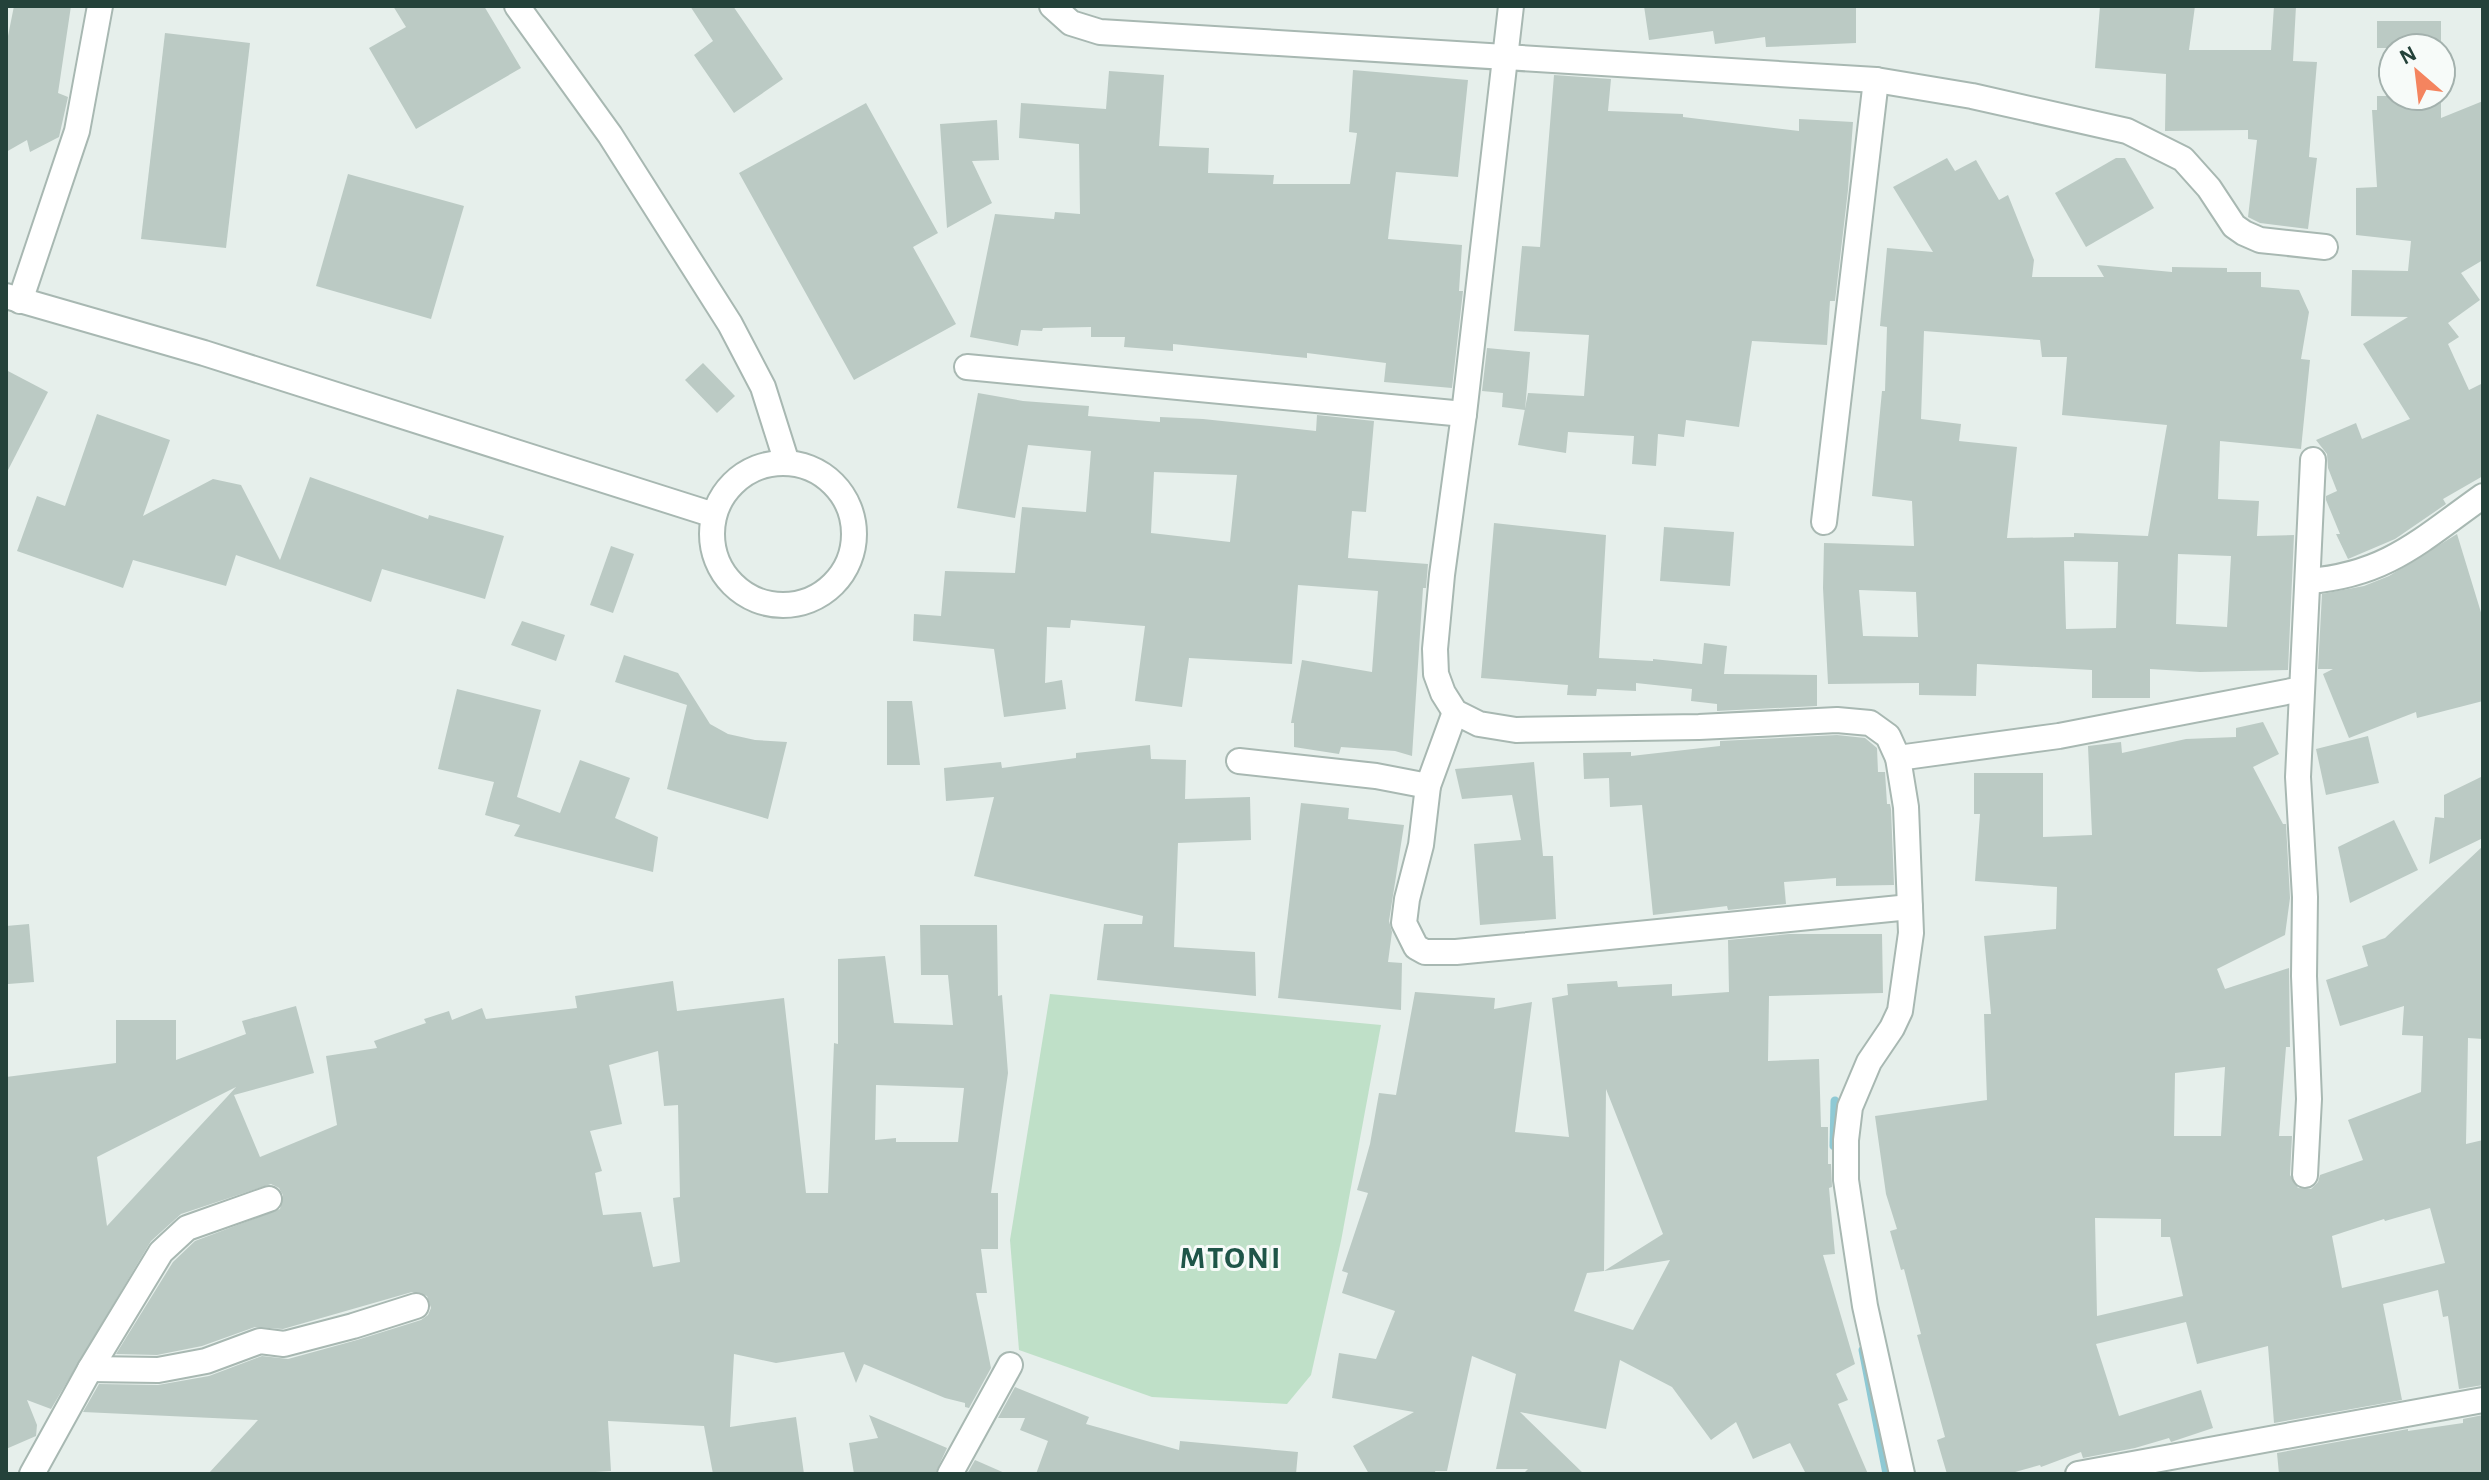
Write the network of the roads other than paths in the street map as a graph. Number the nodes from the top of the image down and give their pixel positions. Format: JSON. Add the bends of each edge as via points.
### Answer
{"nodes":[{"id":1,"x":100,"y":6,"type":"edge"},
{"id":2,"x":517,"y":6,"type":"edge"},
{"id":3,"x":1052,"y":6,"type":"edge"},
{"id":4,"x":1511,"y":6,"type":"edge"},
{"id":5,"x":1506,"y":57,"type":"junction"},
{"id":6,"x":1876,"y":80,"type":"junction"},
{"id":7,"x":2325,"y":247,"type":"dead end"},
{"id":8,"x":13,"y":298,"type":"edge"},
{"id":9,"x":967,"y":367,"type":"dead end"},
{"id":10,"x":1464,"y":414,"type":"junction"},
{"id":11,"x":2313,"y":460,"type":"dead end"},
{"id":12,"x":787,"y":463,"type":"junction"},
{"id":13,"x":2483,"y":496,"type":"edge"},
{"id":14,"x":714,"y":515,"type":"junction"},
{"id":15,"x":1824,"y":522,"type":"dead end"},
{"id":16,"x":2308,"y":581,"type":"junction"},
{"id":17,"x":2302,"y":689,"type":"junction"},
{"id":18,"x":1455,"y":712,"type":"junction"},
{"id":19,"x":1898,"y":758,"type":"junction"},
{"id":20,"x":1239,"y":761,"type":"dead end"},
{"id":21,"x":1428,"y":786,"type":"junction"},
{"id":22,"x":1910,"y":907,"type":"junction"},
{"id":23,"x":2305,"y":1175,"type":"dead end"},
{"id":24,"x":269,"y":1199,"type":"dead end"},
{"id":25,"x":416,"y":1306,"type":"dead end"},
{"id":26,"x":1010,"y":1365,"type":"dead end"},
{"id":27,"x":90,"y":1369,"type":"junction"},
{"id":28,"x":2483,"y":1400,"type":"edge"},
{"id":29,"x":2126,"y":1470,"type":"edge"},
{"id":30,"x":32,"y":1474,"type":"edge"},
{"id":31,"x":950,"y":1474,"type":"edge"},
{"id":32,"x":1902,"y":1474,"type":"edge"},
{"id":33,"x":2078,"y":1474,"type":"edge"}],
"edges":[{"from":1,"to":8,"type":"street","via":[[77,131]]},
{"from":2,"to":12,"type":"street","via":[[610,135],[730,324],[763,387]]},
{"from":3,"to":5,"type":"street","via":[[1071,23],[1100,32]]},
{"from":4,"to":5,"type":"street"},
{"from":5,"to":6,"type":"street"},
{"from":5,"to":10,"type":"street"},
{"from":6,"to":7,"type":"street","via":[[2127,131],[2183,159],[2244,233],[2260,240]]},
{"from":6,"to":15,"type":"street"},
{"from":8,"to":14,"type":"street"},
{"from":9,"to":10,"type":"street"},
{"from":10,"to":18,"type":"street","via":[[1435,649],[1436,674]]},
{"from":11,"to":16,"type":"street"},
{"from":12,"to":14,"type":"street","via":[[746,474],[729,487]]},
{"from":12,"to":14,"type":"street","via":[[813,469],[835,484],[850,507],[855,534],[850,560],[835,583],[813,599],[787,606],[760,602],[736,589],[719,568],[712,542]]},
{"from":13,"to":16,"type":"street","via":[[2391,560],[2336,579]]},
{"from":16,"to":17,"type":"street"},
{"from":17,"to":19,"type":"street","via":[[2059,736]]},
{"from":17,"to":23,"type":"street","via":[[2298,777],[2309,1099]]},
{"from":18,"to":19,"type":"street","via":[[1479,724],[1516,730],[1857,720],[1888,736]]},
{"from":18,"to":21,"type":"street"},
{"from":19,"to":22,"type":"street","via":[[1906,807]]},
{"from":20,"to":21,"type":"street"},
{"from":21,"to":22,"type":"street","via":[[1404,923],[1416,947],[1425,952]]},
{"from":22,"to":32,"type":"street","via":[[1900,1011],[1857,1086],[1846,1140],[1846,1180],[1865,1306]]},
{"from":24,"to":27,"type":"street","via":[[187,1228],[161,1252]]},
{"from":25,"to":27,"type":"street","via":[[284,1344],[260,1341],[206,1361],[158,1370]]},
{"from":26,"to":31,"type":"street"},
{"from":27,"to":30,"type":"street"},
{"from":28,"to":29,"type":"street"},
{"from":29,"to":33,"type":"street"}]}
